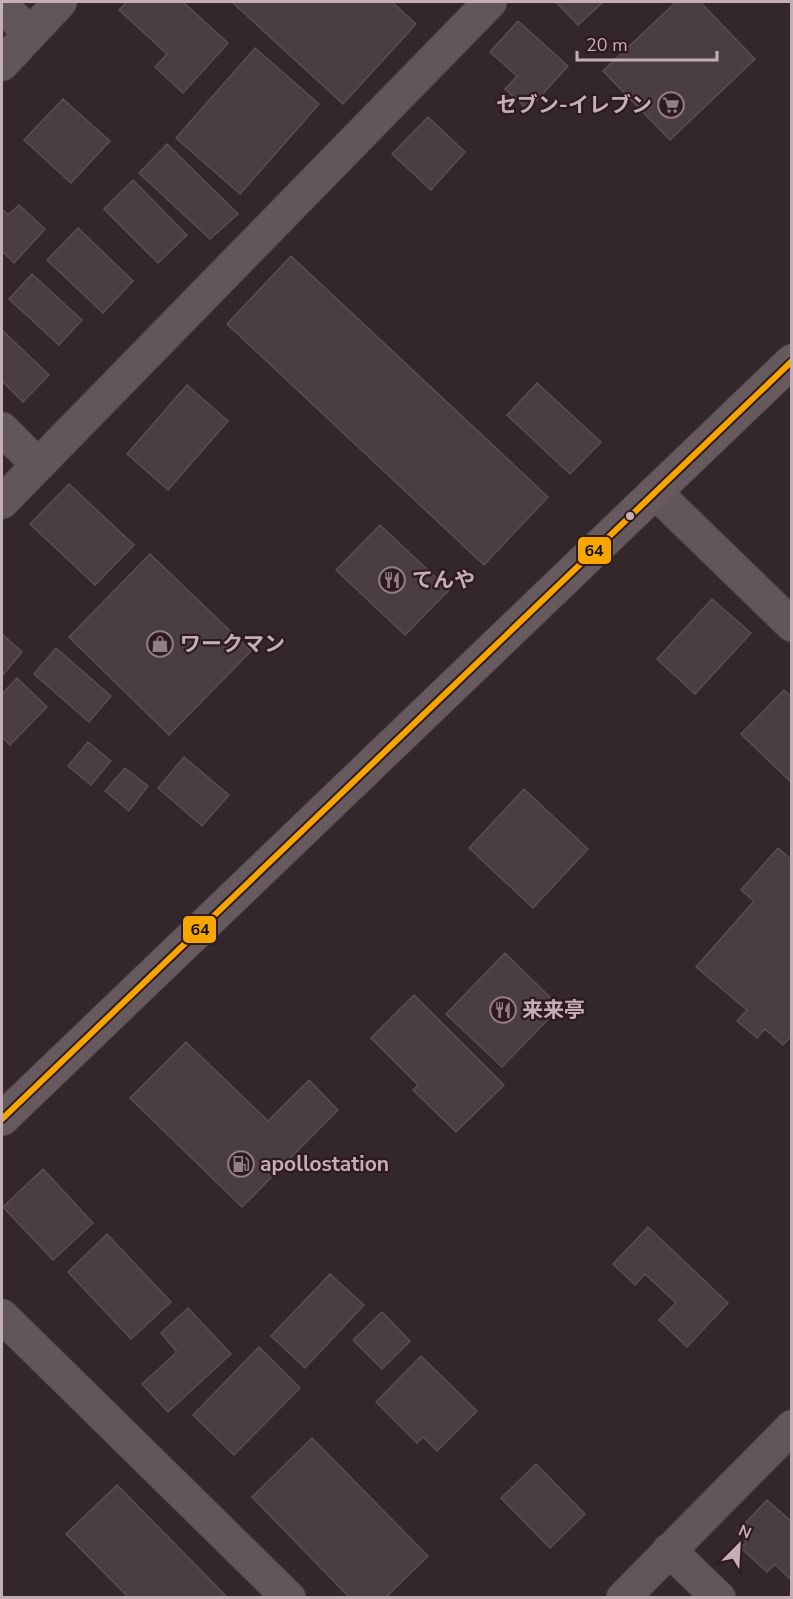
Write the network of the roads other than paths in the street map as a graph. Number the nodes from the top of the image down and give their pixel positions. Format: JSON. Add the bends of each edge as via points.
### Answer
{"nodes":[{"id":1,"x":60,"y":2,"type":"edge"},
{"id":2,"x":490,"y":2,"type":"edge"},
{"id":3,"x":2,"y":6,"type":"edge"},
{"id":4,"x":30,"y":33,"type":"junction"},
{"id":5,"x":2,"y":64,"type":"edge"},
{"id":6,"x":792,"y":361,"type":"edge"},
{"id":7,"x":2,"y":429,"type":"edge"},
{"id":8,"x":37,"y":464,"type":"junction"},
{"id":9,"x":655,"y":492,"type":"junction"},
{"id":10,"x":2,"y":502,"type":"edge"},
{"id":11,"x":792,"y":625,"type":"edge"},
{"id":12,"x":2,"y":1119,"type":"edge"},
{"id":13,"x":2,"y":1316,"type":"edge"},
{"id":14,"x":792,"y":1427,"type":"edge"},
{"id":15,"x":669,"y":1550,"type":"junction"},
{"id":16,"x":289,"y":1598,"type":"edge"},
{"id":17,"x":623,"y":1598,"type":"edge"},
{"id":18,"x":719,"y":1598,"type":"edge"}],
"edges":[{"from":1,"to":4,"type":"street"},
{"from":2,"to":8,"type":"street"},
{"from":3,"to":4,"type":"street"},
{"from":4,"to":5,"type":"street"},
{"from":6,"to":9,"type":"main road"},
{"from":7,"to":8,"type":"street"},
{"from":8,"to":10,"type":"street"},
{"from":9,"to":11,"type":"street"},
{"from":9,"to":12,"type":"main road"},
{"from":13,"to":16,"type":"street"},
{"from":14,"to":15,"type":"street"},
{"from":15,"to":17,"type":"street"},
{"from":15,"to":18,"type":"street"}]}
